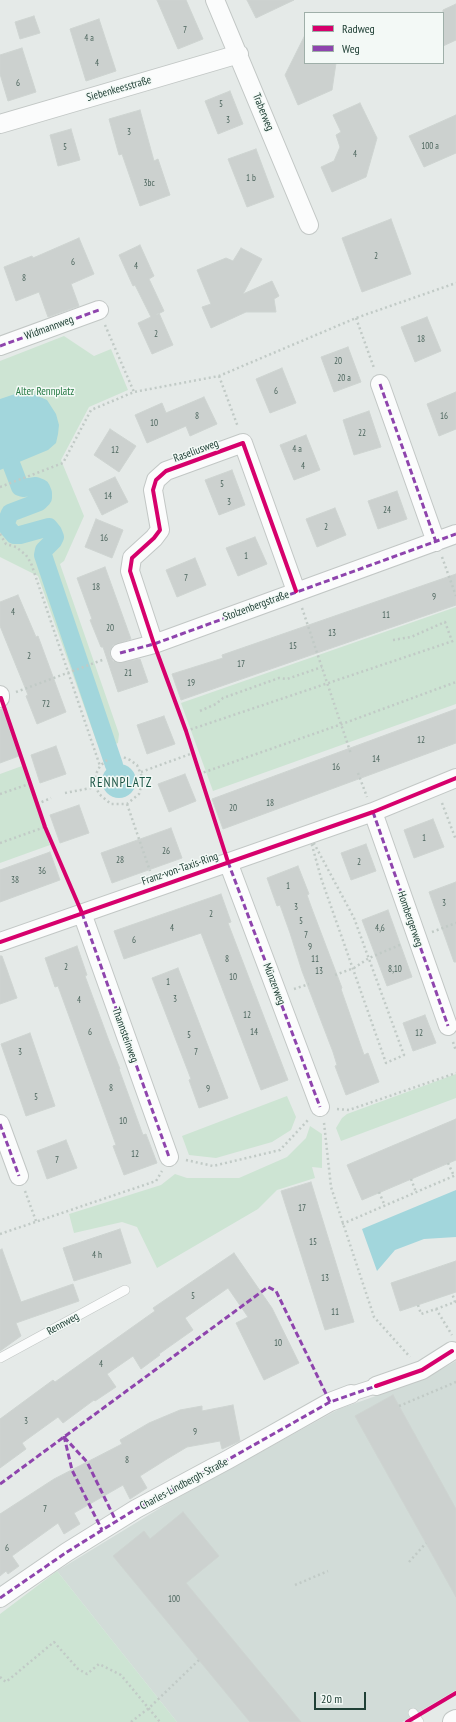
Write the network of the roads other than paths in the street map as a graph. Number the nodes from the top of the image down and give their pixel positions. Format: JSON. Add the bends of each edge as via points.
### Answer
{"nodes":[{"id":1,"x":215,"y":0,"type":"edge"},
{"id":2,"x":239,"y":54,"type":"junction"},
{"id":3,"x":0,"y":124,"type":"edge"},
{"id":4,"x":309,"y":225,"type":"dead end"},
{"id":5,"x":99,"y":310,"type":"road end"},
{"id":6,"x":0,"y":346,"type":"edge"},
{"id":7,"x":380,"y":384,"type":"road end"},
{"id":8,"x":456,"y":534,"type":"edge"},
{"id":9,"x":436,"y":542,"type":"junction"},
{"id":10,"x":296,"y":591,"type":"junction"},
{"id":11,"x":154,"y":644,"type":"junction"},
{"id":12,"x":120,"y":653,"type":"dead end"},
{"id":13,"x":456,"y":778,"type":"edge"},
{"id":14,"x":373,"y":812,"type":"junction"},
{"id":15,"x":228,"y":862,"type":"junction"},
{"id":16,"x":82,"y":913,"type":"junction"},
{"id":17,"x":0,"y":942,"type":"edge"},
{"id":18,"x":448,"y":1026,"type":"dead end"},
{"id":19,"x":320,"y":1107,"type":"road end"},
{"id":20,"x":0,"y":1124,"type":"edge"},
{"id":21,"x":169,"y":1157,"type":"road end"},
{"id":22,"x":19,"y":1176,"type":"road end"},
{"id":23,"x":125,"y":1290,"type":"dead end"},
{"id":24,"x":455,"y":1349,"type":"edge"},
{"id":25,"x":0,"y":1358,"type":"edge"},
{"id":26,"x":376,"y":1386,"type":"joint"},
{"id":27,"x":351,"y":1394,"type":"joint"},
{"id":28,"x":0,"y":1598,"type":"edge"},
{"id":29,"x":413,"y":1713,"type":"dead end"},
{"id":30,"x":419,"y":1722,"type":"edge"}],
"edges":[{"from":1,"to":2,"type":"street","name":"Traberweg"},
{"from":2,"to":3,"type":"street","name":"Siebenkeesstraße"},
{"from":2,"to":4,"type":"street","name":"Traberweg"},
{"from":5,"to":6,"type":"street","name":"Widmannweg"},
{"from":7,"to":9,"type":"street"},
{"from":8,"to":9,"type":"street","name":"Stolzenbergstraße"},
{"from":9,"to":10,"type":"street","name":"Stolzenbergstraße"},
{"from":10,"to":11,"type":"street","name":"Stolzenbergstraße"},
{"from":10,"to":11,"type":"street","name":"Raseliusweg","via":[[243,442],[166,471],[156,480],[153,490],[160,530],[132,558],[130,571]]},
{"from":11,"to":12,"type":"street","name":"Stolzenbergstraße"},
{"from":13,"to":14,"type":"street","name":"Franz-von-Taxis-Ring"},
{"from":14,"to":15,"type":"street","name":"Franz-von-Taxis-Ring"},
{"from":14,"to":18,"type":"street","name":"Hombergerweg"},
{"from":15,"to":16,"type":"street","name":"Franz-von-Taxis-Ring"},
{"from":15,"to":19,"type":"street","name":"Münzerweg"},
{"from":16,"to":17,"type":"street","name":"Franz-von-Taxis-Ring"},
{"from":16,"to":21,"type":"street","name":"Thannsteinweg"},
{"from":20,"to":22,"type":"street"},
{"from":23,"to":25,"type":"lane","name":"Rennweg"},
{"from":24,"to":26,"type":"street","via":[[422,1370]]},
{"from":26,"to":27,"type":"street","name":"Charles-Lindbergh-Straße"},
{"from":27,"to":28,"type":"street","name":"Charles-Lindbergh-Straße","via":[[330,1402],[136,1509]]},
{"from":29,"to":30,"type":"lane"}]}
